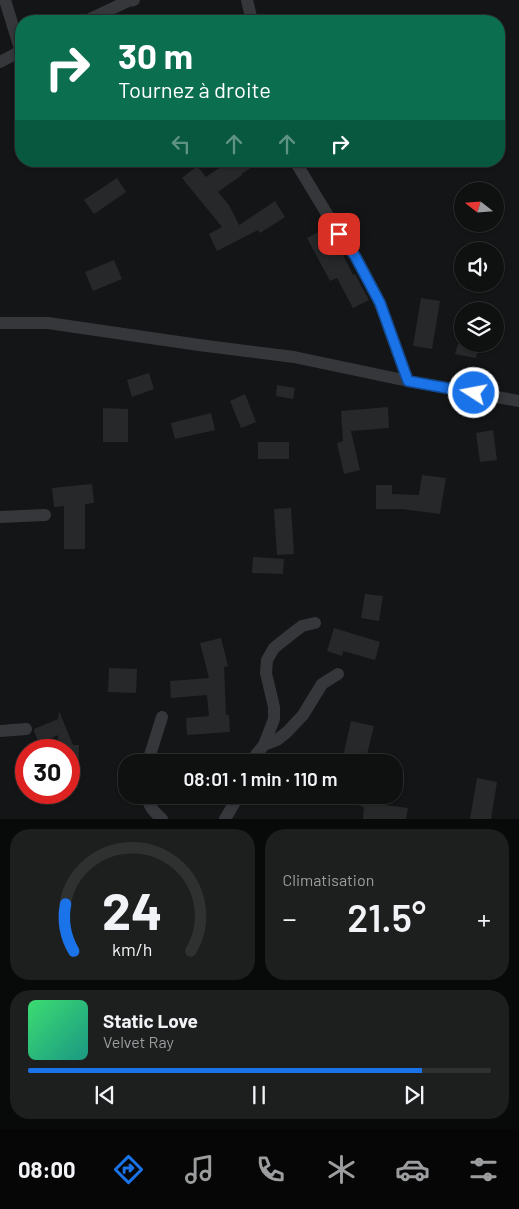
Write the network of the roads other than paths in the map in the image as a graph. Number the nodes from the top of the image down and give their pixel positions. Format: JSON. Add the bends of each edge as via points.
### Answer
{"nodes":[{"id":1,"x":5,"y":0,"type":"edge"},
{"id":2,"x":130,"y":0,"type":"edge"},
{"id":3,"x":247,"y":0,"type":"edge"},
{"id":4,"x":99,"y":15,"type":"edge"},
{"id":5,"x":251,"y":15,"type":"edge"},
{"id":6,"x":15,"y":32,"type":"edge"},
{"id":7,"x":15,"y":55,"type":"edge"},
{"id":8,"x":0,"y":62,"type":"edge"},
{"id":9,"x":299,"y":167,"type":"edge"},
{"id":10,"x":0,"y":322,"type":"edge"},
{"id":11,"x":408,"y":381,"type":"junction"},
{"id":12,"x":519,"y":401,"type":"edge"},
{"id":13,"x":45,"y":515,"type":"dead end"},
{"id":14,"x":0,"y":517,"type":"edge"},
{"id":15,"x":315,"y":624,"type":"dead end"},
{"id":16,"x":338,"y":674,"type":"dead end"},
{"id":17,"x":162,"y":717,"type":"dead end"},
{"id":18,"x":26,"y":729,"type":"dead end"},
{"id":19,"x":0,"y":730,"type":"edge"},
{"id":20,"x":264,"y":745,"type":"junction"},
{"id":21,"x":150,"y":754,"type":"edge"},
{"id":22,"x":257,"y":754,"type":"edge"},
{"id":23,"x":150,"y":804,"type":"edge"},
{"id":24,"x":234,"y":804,"type":"edge"},
{"id":25,"x":162,"y":819,"type":"edge"},
{"id":26,"x":225,"y":819,"type":"edge"}],
"edges":[{"from":1,"to":6,"type":"street"},
{"from":2,"to":4,"type":"street"},
{"from":3,"to":5,"type":"street"},
{"from":7,"to":8,"type":"street"},
{"from":9,"to":11,"type":"street","via":[[355,256],[380,303]]},
{"from":10,"to":11,"type":"street","via":[[48,323],[294,357]]},
{"from":11,"to":12,"type":"street"},
{"from":13,"to":14,"type":"street"},
{"from":15,"to":20,"type":"street","via":[[302,626],[274,648],[267,660],[266,673],[274,719]]},
{"from":16,"to":20,"type":"street","via":[[322,684],[303,715],[287,732]]},
{"from":17,"to":21,"type":"street"},
{"from":18,"to":19,"type":"street"},
{"from":20,"to":22,"type":"street"},
{"from":23,"to":25,"type":"street"},
{"from":24,"to":26,"type":"street"}]}
